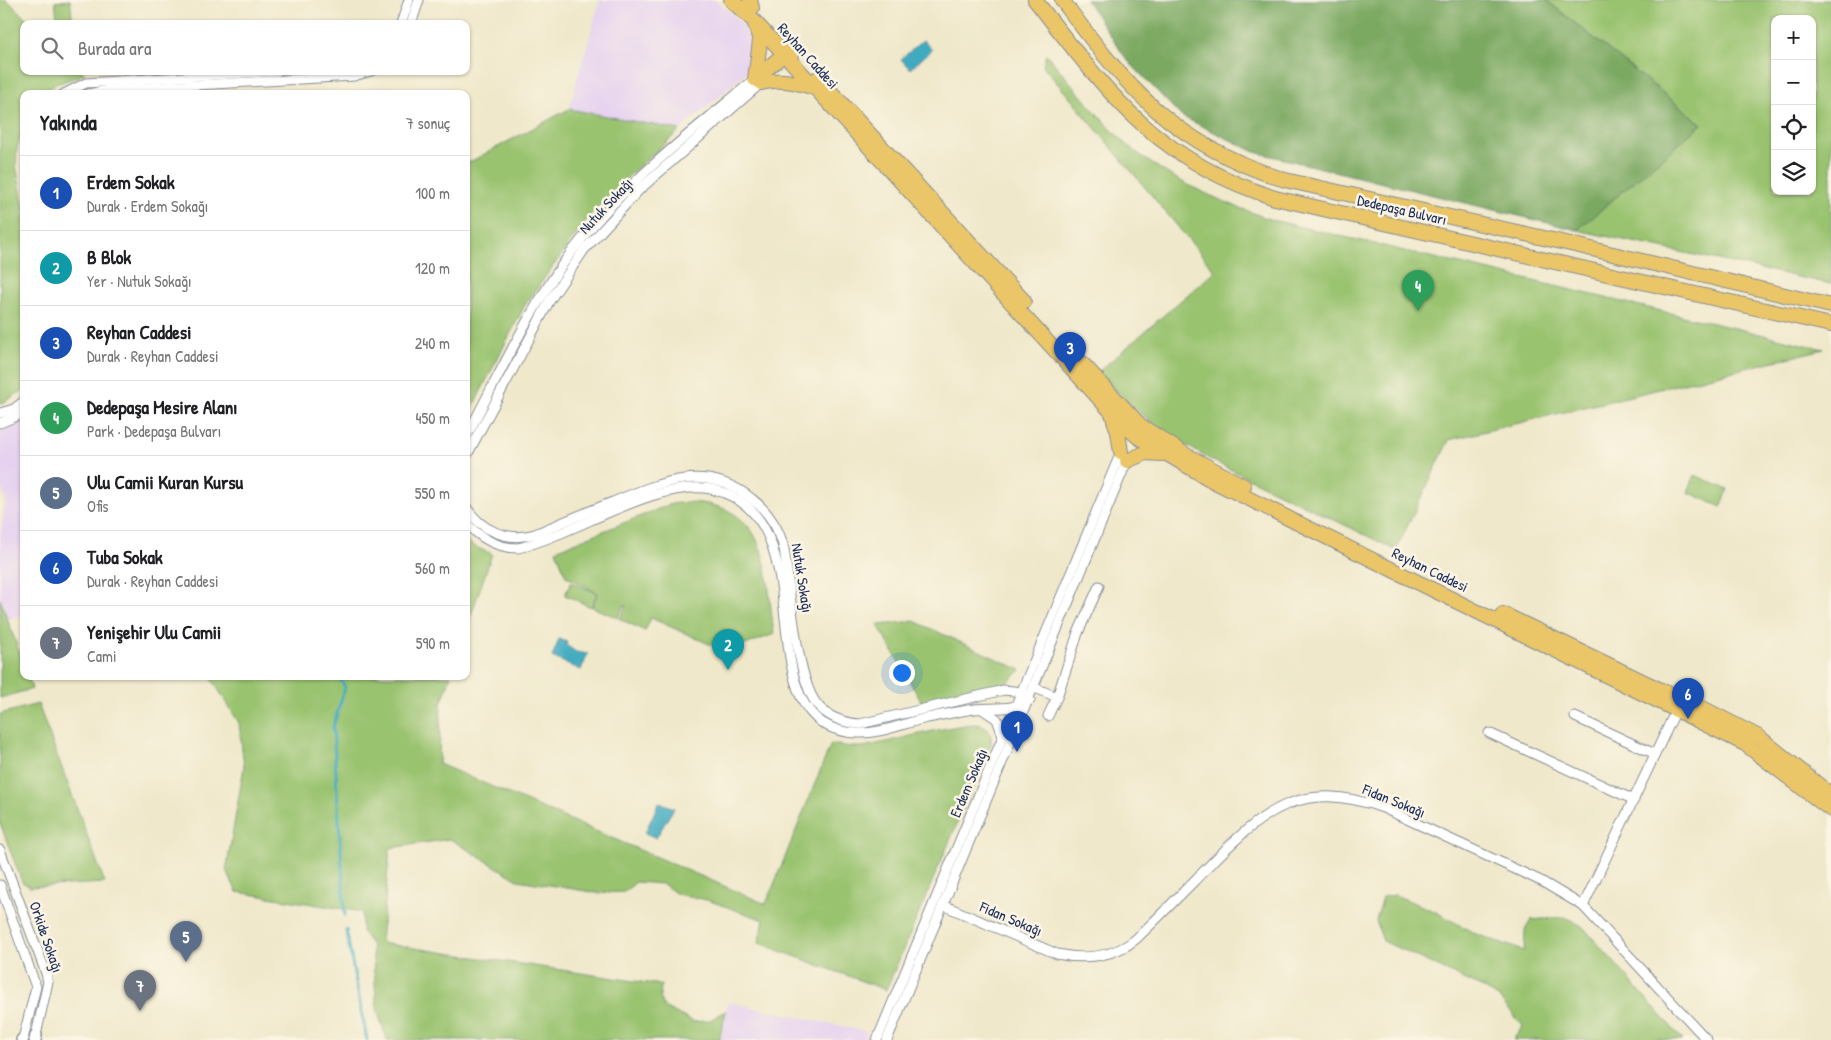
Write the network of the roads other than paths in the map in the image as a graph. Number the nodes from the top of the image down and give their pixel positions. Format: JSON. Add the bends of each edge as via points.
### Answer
{"nodes":[{"id":1,"x":409,"y":0,"type":"edge"},
{"id":2,"x":419,"y":0,"type":"edge"},
{"id":3,"x":731,"y":0,"type":"edge"},
{"id":4,"x":1035,"y":0,"type":"edge"},
{"id":5,"x":1062,"y":0,"type":"edge"},
{"id":6,"x":750,"y":7,"type":"edge"},
{"id":7,"x":402,"y":20,"type":"edge"},
{"id":8,"x":412,"y":20,"type":"edge"},
{"id":9,"x":789,"y":55,"type":"junction"},
{"id":10,"x":257,"y":75,"type":"edge"},
{"id":11,"x":357,"y":75,"type":"edge"},
{"id":12,"x":247,"y":77,"type":"junction"},
{"id":13,"x":758,"y":81,"type":"junction"},
{"id":14,"x":815,"y":88,"type":"junction"},
{"id":15,"x":72,"y":90,"type":"edge"},
{"id":16,"x":110,"y":90,"type":"edge"},
{"id":17,"x":1831,"y":306,"type":"edge"},
{"id":18,"x":1831,"y":325,"type":"edge"},
{"id":19,"x":20,"y":405,"type":"edge"},
{"id":20,"x":1106,"y":405,"type":"junction"},
{"id":21,"x":0,"y":413,"type":"edge"},
{"id":22,"x":20,"y":415,"type":"edge"},
{"id":23,"x":0,"y":423,"type":"edge"},
{"id":24,"x":470,"y":429,"type":"edge"},
{"id":25,"x":1137,"y":431,"type":"junction"},
{"id":26,"x":470,"y":450,"type":"edge"},
{"id":27,"x":1167,"y":455,"type":"junction"},
{"id":28,"x":1124,"y":457,"type":"junction"},
{"id":29,"x":470,"y":510,"type":"edge"},
{"id":30,"x":470,"y":526,"type":"edge"},
{"id":31,"x":1099,"y":586,"type":"dead end"},
{"id":32,"x":1035,"y":688,"type":"junction"},
{"id":33,"x":1022,"y":692,"type":"junction"},
{"id":34,"x":1057,"y":697,"type":"junction"},
{"id":35,"x":1030,"y":700,"type":"junction"},
{"id":36,"x":1680,"y":703,"type":"junction"},
{"id":37,"x":1016,"y":707,"type":"junction"},
{"id":38,"x":982,"y":709,"type":"junction"},
{"id":39,"x":1048,"y":716,"type":"dead end"},
{"id":40,"x":1575,"y":717,"type":"dead end"},
{"id":41,"x":1489,"y":733,"type":"dead end"},
{"id":42,"x":1003,"y":738,"type":"junction"},
{"id":43,"x":1655,"y":754,"type":"junction"},
{"id":44,"x":1831,"y":795,"type":"edge"},
{"id":45,"x":1634,"y":800,"type":"junction"},
{"id":46,"x":1831,"y":810,"type":"edge"},
{"id":47,"x":0,"y":850,"type":"edge"},
{"id":48,"x":0,"y":885,"type":"edge"},
{"id":49,"x":943,"y":905,"type":"junction"},
{"id":50,"x":1583,"y":906,"type":"junction"},
{"id":51,"x":29,"y":1039,"type":"edge"},
{"id":52,"x":877,"y":1040,"type":"edge"},
{"id":53,"x":887,"y":1040,"type":"edge"},
{"id":54,"x":1707,"y":1040,"type":"edge"}],
"edges":[{"from":1,"to":7,"type":"street"},
{"from":2,"to":8,"type":"street"},
{"from":3,"to":6,"type":"main road","name":"Reyhan Caddesi"},
{"from":4,"to":18,"type":"main road","name":"Dedepaşa Bulvarı","via":[[1099,81],[1139,123],[1190,160],[1251,190]]},
{"from":5,"to":17,"type":"main road","name":"Dedepaşa Bulvarı","via":[[1096,48],[1139,97],[1181,130],[1240,164],[1285,180]]},
{"from":6,"to":9,"type":"main road","name":"Reyhan Caddesi"},
{"from":6,"to":13,"type":"main road","via":[[760,42]]},
{"from":9,"to":13,"type":"main road"},
{"from":9,"to":14,"type":"main road","name":"Reyhan Caddesi"},
{"from":9,"to":25,"type":"main road"},
{"from":10,"to":12,"type":"street"},
{"from":11,"to":12,"type":"street"},
{"from":12,"to":15,"type":"street","via":[[86,83]]},
{"from":12,"to":16,"type":"street"},
{"from":13,"to":14,"type":"main road","via":[[792,81]]},
{"from":13,"to":24,"type":"street","name":"Nutuk Sokağı","via":[[649,169],[573,250],[528,320]]},
{"from":13,"to":26,"type":"street","name":"Nutuk Sokağı","via":[[640,189],[584,250],[550,300]]},
{"from":14,"to":20,"type":"main road","name":"Reyhan Caddesi"},
{"from":19,"to":21,"type":"street"},
{"from":20,"to":25,"type":"main road","name":"Reyhan Caddesi"},
{"from":20,"to":28,"type":"main road","via":[[1117,426]]},
{"from":22,"to":23,"type":"street"},
{"from":25,"to":27,"type":"main road","name":"Reyhan Caddesi"},
{"from":25,"to":28,"type":"main road"},
{"from":25,"to":36,"type":"main road","name":"Reyhan Caddesi","via":[[1665,692]]},
{"from":27,"to":28,"type":"main road","via":[[1145,453]]},
{"from":27,"to":36,"type":"main road","name":"Reyhan Caddesi","via":[[1213,481]]},
{"from":28,"to":32,"type":"street","name":"Erdem Sokağı"},
{"from":28,"to":33,"type":"street","name":"Erdem Sokağı"},
{"from":29,"to":33,"type":"street","name":"Nutuk Sokağı","via":[[485,527],[518,538],[536,534],[657,484],[683,478],[721,482],[755,500],[779,532],[804,680],[816,704],[827,714],[850,723],[871,723],[1004,690]]},
{"from":30,"to":38,"type":"street","name":"Nutuk Sokağı","via":[[500,546],[518,548],[662,492],[690,487],[719,491],[750,510],[773,543],[794,678],[798,692],[813,715],[837,729],[858,733]]},
{"from":31,"to":34,"type":"street","via":[[1078,633]]},
{"from":32,"to":34,"type":"street"},
{"from":32,"to":35,"type":"street","name":"Erdem Sokağı"},
{"from":33,"to":35,"type":"street"},
{"from":33,"to":37,"type":"street","name":"Erdem Sokağı"},
{"from":34,"to":39,"type":"street"},
{"from":35,"to":37,"type":"street","name":"Nutuk Sokağı"},
{"from":35,"to":49,"type":"street","name":"Erdem Sokağı"},
{"from":36,"to":43,"type":"street"},
{"from":36,"to":44,"type":"main road","name":"Reyhan Caddesi","via":[[1759,737]]},
{"from":36,"to":46,"type":"main road","name":"Reyhan Caddesi","via":[[1745,744]]},
{"from":37,"to":38,"type":"street","name":"Nutuk Sokağı"},
{"from":37,"to":42,"type":"street","name":"Erdem Sokağı"},
{"from":38,"to":42,"type":"street","via":[[1000,724]]},
{"from":40,"to":43,"type":"street"},
{"from":41,"to":45,"type":"street"},
{"from":42,"to":52,"type":"street","name":"Erdem Sokağı"},
{"from":43,"to":45,"type":"street"},
{"from":45,"to":50,"type":"street"},
{"from":47,"to":51,"type":"street","name":"Orkide Sokağı","via":[[46,973],[47,987]]},
{"from":48,"to":51,"type":"street","via":[[36,987]]},
{"from":49,"to":50,"type":"street","name":"Fidan Sokağı","via":[[1057,954],[1074,958],[1110,953],[1125,948],[1136,939],[1257,821],[1291,802],[1336,797],[1358,799],[1383,808],[1541,881]]},
{"from":49,"to":53,"type":"street","name":"Erdem Sokağı"},
{"from":50,"to":54,"type":"street","name":"Fidan Sokağı"}]}
